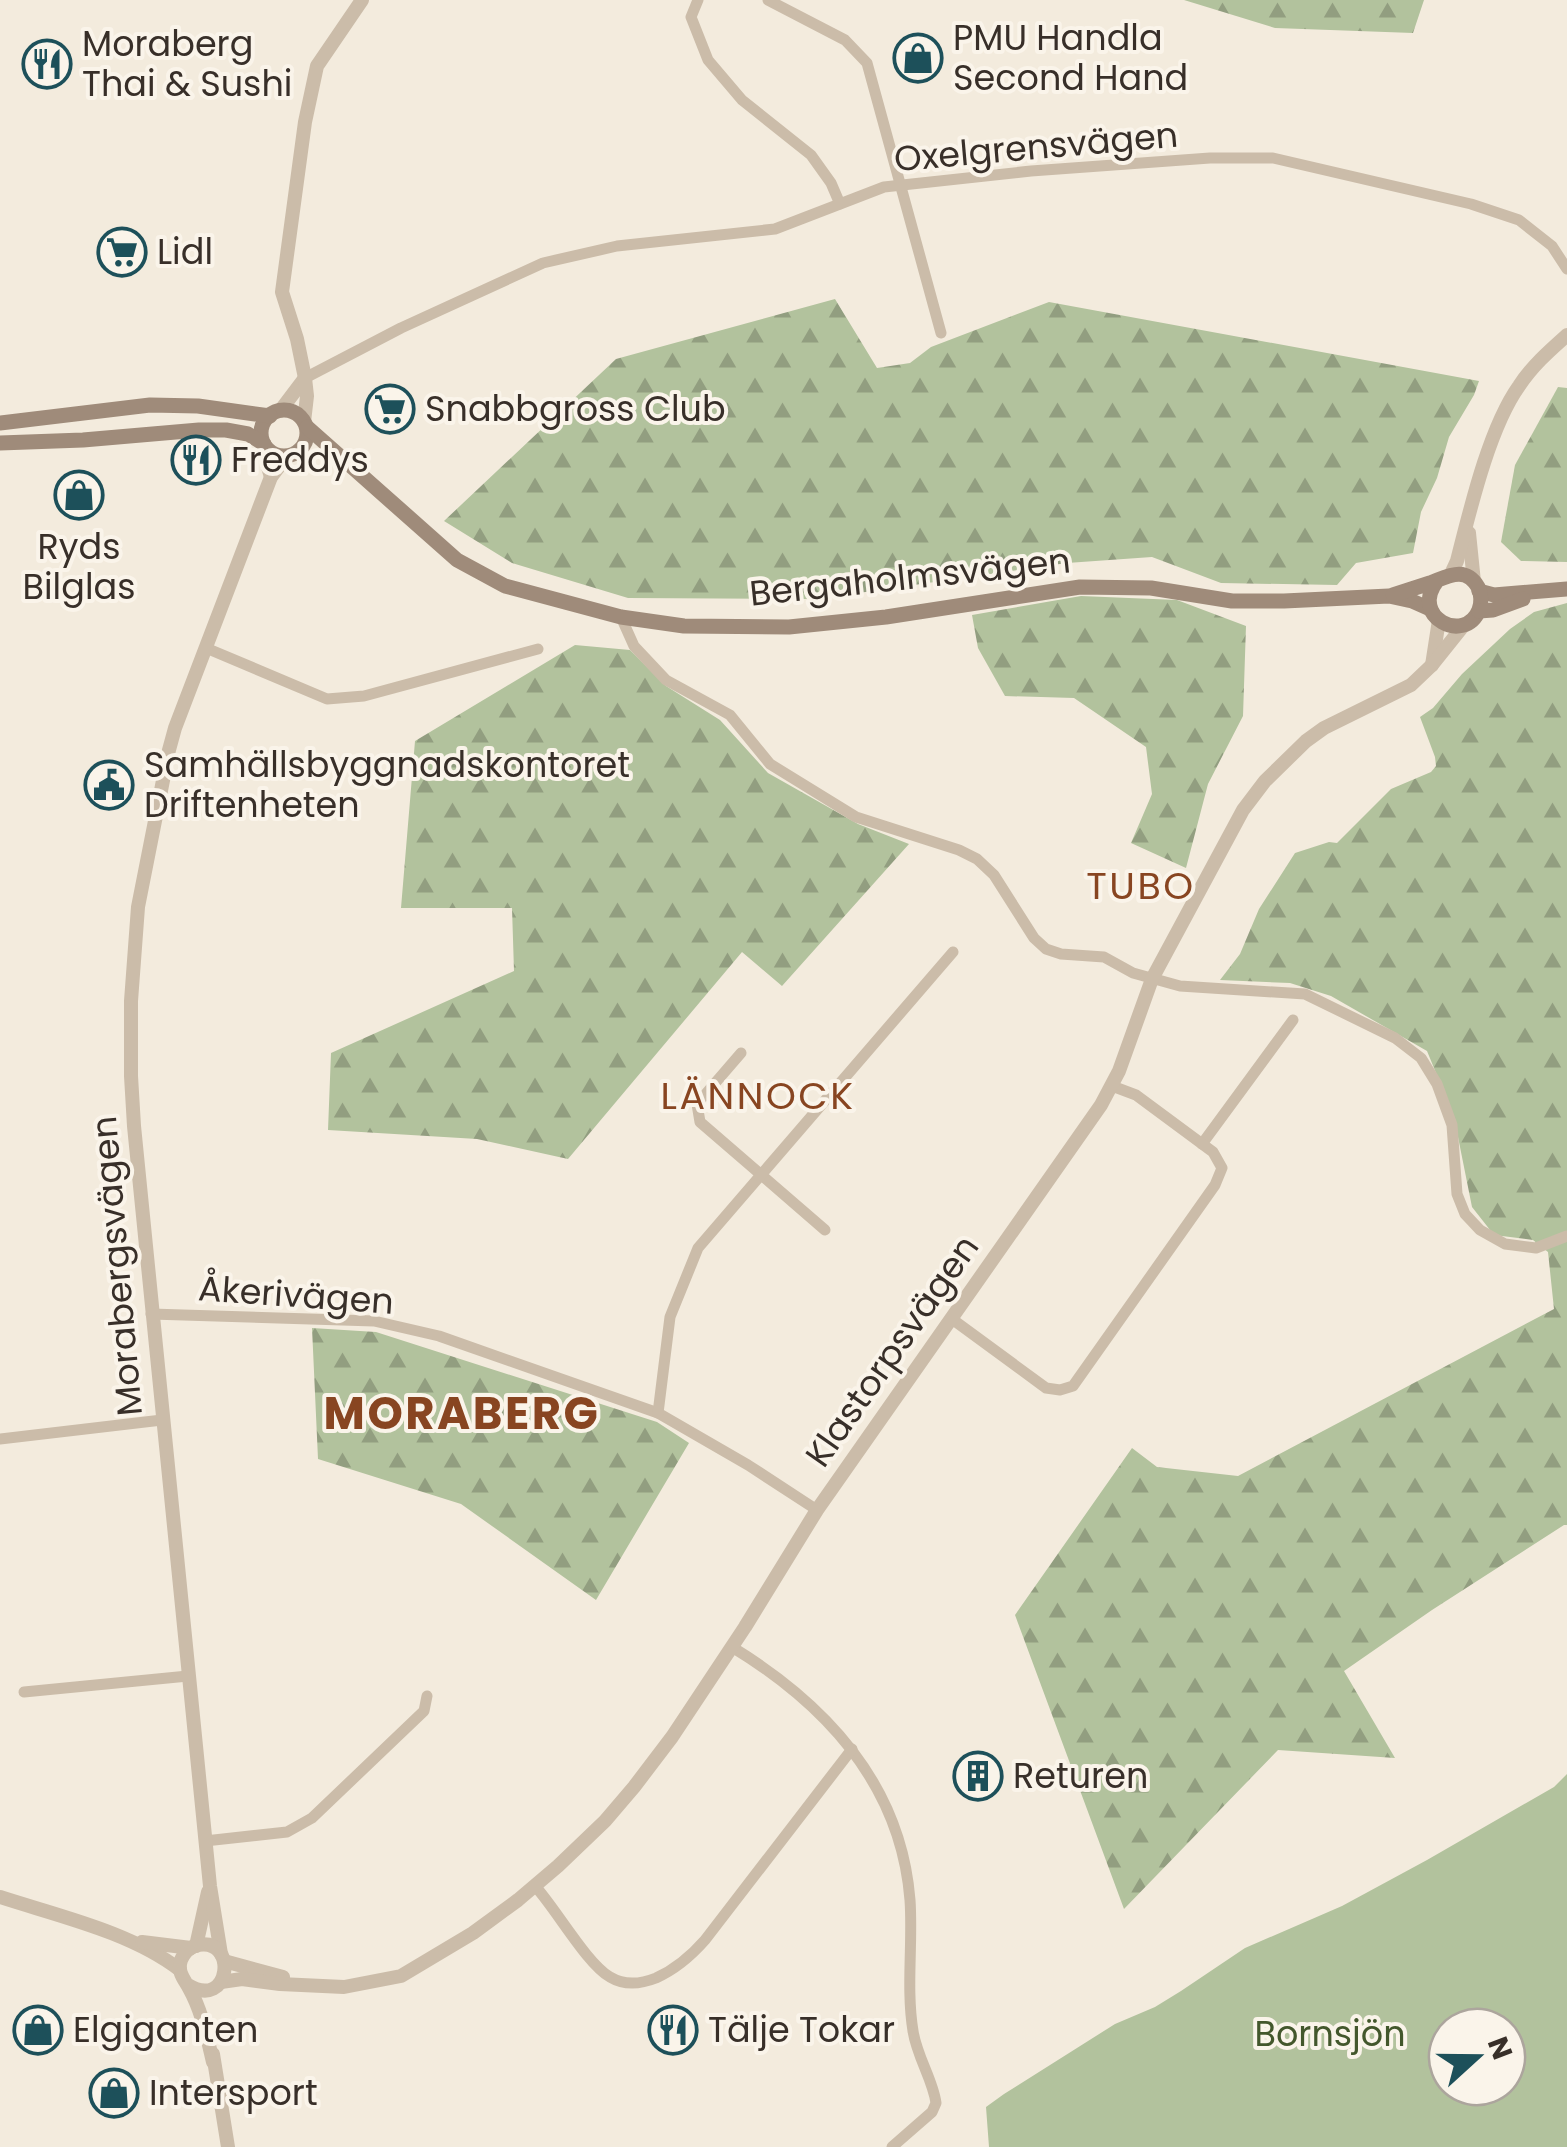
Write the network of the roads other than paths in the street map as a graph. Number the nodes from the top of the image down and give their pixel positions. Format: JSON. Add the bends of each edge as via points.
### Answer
{"nodes":[{"id":1,"x":362,"y":0,"type":"edge"},
{"id":2,"x":698,"y":0,"type":"edge"},
{"id":3,"x":768,"y":0,"type":"edge"},
{"id":4,"x":900,"y":186,"type":"junction"},
{"id":5,"x":840,"y":204,"type":"junction"},
{"id":6,"x":1567,"y":238,"type":"edge"},
{"id":7,"x":1552,"y":246,"type":"junction"},
{"id":8,"x":1567,"y":268,"type":"edge"},
{"id":9,"x":941,"y":333,"type":"dead end"},
{"id":10,"x":1567,"y":335,"type":"edge"},
{"id":11,"x":305,"y":378,"type":"junction"},
{"id":12,"x":275,"y":413,"type":"junction"},
{"id":13,"x":0,"y":423,"type":"edge"},
{"id":14,"x":305,"y":424,"type":"junction"},
{"id":15,"x":0,"y":444,"type":"edge"},
{"id":16,"x":266,"y":447,"type":"junction"},
{"id":17,"x":292,"y":454,"type":"junction"},
{"id":18,"x":360,"y":476,"type":"junction"},
{"id":19,"x":271,"y":477,"type":"junction"},
{"id":20,"x":1468,"y":516,"type":"junction"},
{"id":21,"x":1444,"y":577,"type":"junction"},
{"id":22,"x":1477,"y":586,"type":"junction"},
{"id":23,"x":1567,"y":588,"type":"edge"},
{"id":24,"x":1538,"y":593,"type":"junction"},
{"id":25,"x":1389,"y":596,"type":"junction"},
{"id":26,"x":1479,"y":611,"type":"junction"},
{"id":27,"x":1434,"y":615,"type":"junction"},
{"id":28,"x":621,"y":617,"type":"junction"},
{"id":29,"x":1464,"y":624,"type":"junction"},
{"id":30,"x":206,"y":648,"type":"junction"},
{"id":31,"x":538,"y":649,"type":"dead end"},
{"id":32,"x":1432,"y":666,"type":"junction"},
{"id":33,"x":952,"y":952,"type":"dead end"},
{"id":34,"x":1152,"y":979,"type":"junction"},
{"id":35,"x":1292,"y":1020,"type":"dead end"},
{"id":36,"x":741,"y":1052,"type":"dead end"},
{"id":37,"x":1112,"y":1086,"type":"junction"},
{"id":38,"x":1202,"y":1144,"type":"junction"},
{"id":39,"x":759,"y":1175,"type":"junction"},
{"id":40,"x":825,"y":1230,"type":"dead end"},
{"id":41,"x":1567,"y":1236,"type":"edge"},
{"id":42,"x":151,"y":1314,"type":"junction"},
{"id":43,"x":952,"y":1319,"type":"junction"},
{"id":44,"x":658,"y":1414,"type":"junction"},
{"id":45,"x":162,"y":1420,"type":"junction"},
{"id":46,"x":0,"y":1438,"type":"edge"},
{"id":47,"x":817,"y":1510,"type":"junction"},
{"id":48,"x":732,"y":1647,"type":"junction"},
{"id":49,"x":188,"y":1676,"type":"junction"},
{"id":50,"x":24,"y":1692,"type":"dead end"},
{"id":51,"x":426,"y":1696,"type":"dead end"},
{"id":52,"x":852,"y":1749,"type":"junction"},
{"id":53,"x":205,"y":1841,"type":"junction"},
{"id":54,"x":210,"y":1886,"type":"junction"},
{"id":55,"x":535,"y":1886,"type":"junction"},
{"id":56,"x":0,"y":1897,"type":"edge"},
{"id":57,"x":123,"y":1938,"type":"junction"},
{"id":58,"x":193,"y":1947,"type":"junction"},
{"id":59,"x":223,"y":1957,"type":"junction"},
{"id":60,"x":180,"y":1970,"type":"junction"},
{"id":61,"x":188,"y":1985,"type":"junction"},
{"id":62,"x":215,"y":1986,"type":"junction"},
{"id":63,"x":317,"y":1986,"type":"junction"},
{"id":64,"x":213,"y":2062,"type":"junction"},
{"id":65,"x":228,"y":2147,"type":"edge"},
{"id":66,"x":892,"y":2147,"type":"edge"}],
"edges":[{"from":1,"to":11,"type":"street","via":[[317,66],[304,122],[282,292]]},
{"from":2,"to":5,"type":"street","via":[[691,17],[708,60],[742,100],[811,154]]},
{"from":3,"to":4,"type":"street","via":[[846,40],[867,62]]},
{"from":4,"to":5,"type":"street","name":"Oxelgrensvägen"},
{"from":4,"to":7,"type":"street","name":"Oxelgrensvägen","via":[[1050,169],[1273,158],[1471,204],[1519,220]]},
{"from":4,"to":9,"type":"street"},
{"from":5,"to":11,"type":"street","name":"Oxelgrensvägen","via":[[775,229],[618,246],[543,264]]},
{"from":6,"to":7,"type":"street"},
{"from":7,"to":8,"type":"street","name":"Oxelgrensvägen"},
{"from":10,"to":20,"type":"street","via":[[1517,388]]},
{"from":11,"to":12,"type":"street"},
{"from":11,"to":14,"type":"street"},
{"from":12,"to":13,"type":"main road","via":[[150,405]]},
{"from":12,"to":14,"type":"main road","via":[[291,411]]},
{"from":12,"to":16,"type":"main road","via":[[262,426]]},
{"from":14,"to":17,"type":"main road","via":[[306,442]]},
{"from":14,"to":18,"type":"main road","name":"Bergaholmsvägen"},
{"from":15,"to":16,"type":"main road","via":[[212,430],[248,434]]},
{"from":16,"to":17,"type":"main road"},
{"from":16,"to":19,"type":"street","name":"Morabergsvägen"},
{"from":17,"to":18,"type":"main road","name":"Bergaholmsvägen","via":[[314,451]]},
{"from":17,"to":19,"type":"street","name":"Morabergsvägen"},
{"from":18,"to":28,"type":"main road","name":"Bergaholmsvägen","via":[[457,560],[489,578]]},
{"from":19,"to":30,"type":"street","name":"Morabergsvägen"},
{"from":20,"to":21,"type":"street","via":[[1457,561]]},
{"from":20,"to":22,"type":"street"},
{"from":21,"to":22,"type":"main road","via":[[1461,574]]},
{"from":21,"to":25,"type":"main road","name":"Bergaholmsvägen"},
{"from":21,"to":27,"type":"main road","via":[[1429,594]]},
{"from":22,"to":24,"type":"main road","via":[[1494,595]]},
{"from":22,"to":26,"type":"main road"},
{"from":23,"to":24,"type":"main road"},
{"from":24,"to":26,"type":"main road"},
{"from":25,"to":27,"type":"main road","name":"Bergaholmsvägen"},
{"from":25,"to":28,"type":"main road","name":"Bergaholmsvägen","via":[[1232,600],[1152,588],[1080,587],[790,627],[684,626]]},
{"from":26,"to":29,"type":"main road"},
{"from":27,"to":29,"type":"main road","name":"Bergaholmsvägen","via":[[1449,626]]},
{"from":27,"to":32,"type":"street"},
{"from":28,"to":34,"type":"street","via":[[634,646],[666,680],[730,715],[770,764],[856,817],[977,859],[1046,949],[1104,957]]},
{"from":29,"to":32,"type":"street","name":"Klastorpsvägen"},
{"from":30,"to":31,"type":"street","via":[[327,699],[364,696]]},
{"from":30,"to":42,"type":"street","name":"Morabergsvägen","via":[[169,750],[136,924],[131,1076]]},
{"from":32,"to":34,"type":"street","name":"Klastorpsvägen","via":[[1411,685],[1289,754],[1243,810]]},
{"from":33,"to":39,"type":"street"},
{"from":34,"to":37,"type":"street","name":"Klastorpsvägen"},
{"from":34,"to":41,"type":"street","via":[[1305,994],[1395,1038],[1421,1058],[1436,1084],[1452,1125],[1456,1194],[1465,1214],[1505,1244],[1536,1248]]},
{"from":35,"to":38,"type":"street"},
{"from":36,"to":39,"type":"street","via":[[697,1104],[700,1122]]},
{"from":37,"to":38,"type":"street"},
{"from":37,"to":43,"type":"street","name":"Klastorpsvägen"},
{"from":38,"to":43,"type":"street","via":[[1222,1168],[1215,1186],[1073,1386],[1046,1388]]},
{"from":39,"to":40,"type":"street"},
{"from":39,"to":44,"type":"street","via":[[698,1248],[670,1317]]},
{"from":42,"to":44,"type":"street","name":"Åkerivägen","via":[[374,1321],[439,1336]]},
{"from":42,"to":45,"type":"street","name":"Morabergsvägen"},
{"from":43,"to":47,"type":"street","name":"Klastorpsvägen"},
{"from":44,"to":47,"type":"street","name":"Åkerivägen"},
{"from":45,"to":46,"type":"street"},
{"from":45,"to":49,"type":"street","name":"Morabergsvägen"},
{"from":47,"to":48,"type":"street","name":"Klastorpsvägen"},
{"from":48,"to":52,"type":"street","via":[[785,1683]]},
{"from":48,"to":55,"type":"street","name":"Klastorpsvägen","via":[[634,1787]]},
{"from":49,"to":50,"type":"street"},
{"from":49,"to":53,"type":"street","name":"Morabergsvägen"},
{"from":51,"to":53,"type":"street","via":[[424,1710],[312,1818],[287,1832]]},
{"from":52,"to":55,"type":"street","via":[[706,1940],[650,1980],[630,1984],[602,1972]]},
{"from":52,"to":66,"type":"street","via":[[886,1804],[903,1856],[913,2031],[936,2098],[932,2112]]},
{"from":53,"to":54,"type":"street","name":"Morabergsvägen"},
{"from":54,"to":58,"type":"street","name":"Morabergsvägen"},
{"from":54,"to":59,"type":"street","name":"Morabergsvägen"},
{"from":55,"to":63,"type":"street","name":"Klastorpsvägen","via":[[401,1976]]},
{"from":56,"to":57,"type":"street"},
{"from":57,"to":58,"type":"street"},
{"from":57,"to":60,"type":"street"},
{"from":58,"to":59,"type":"street","via":[[208,1945]]},
{"from":58,"to":60,"type":"street"},
{"from":59,"to":62,"type":"street","via":[[226,1968]]},
{"from":59,"to":63,"type":"street","name":"Klastorpsvägen"},
{"from":60,"to":61,"type":"street"},
{"from":61,"to":62,"type":"street"},
{"from":61,"to":64,"type":"street"},
{"from":62,"to":63,"type":"street","name":"Klastorpsvägen","via":[[242,1979]]},
{"from":62,"to":64,"type":"street","via":[[208,2008]]},
{"from":64,"to":65,"type":"street"}]}
